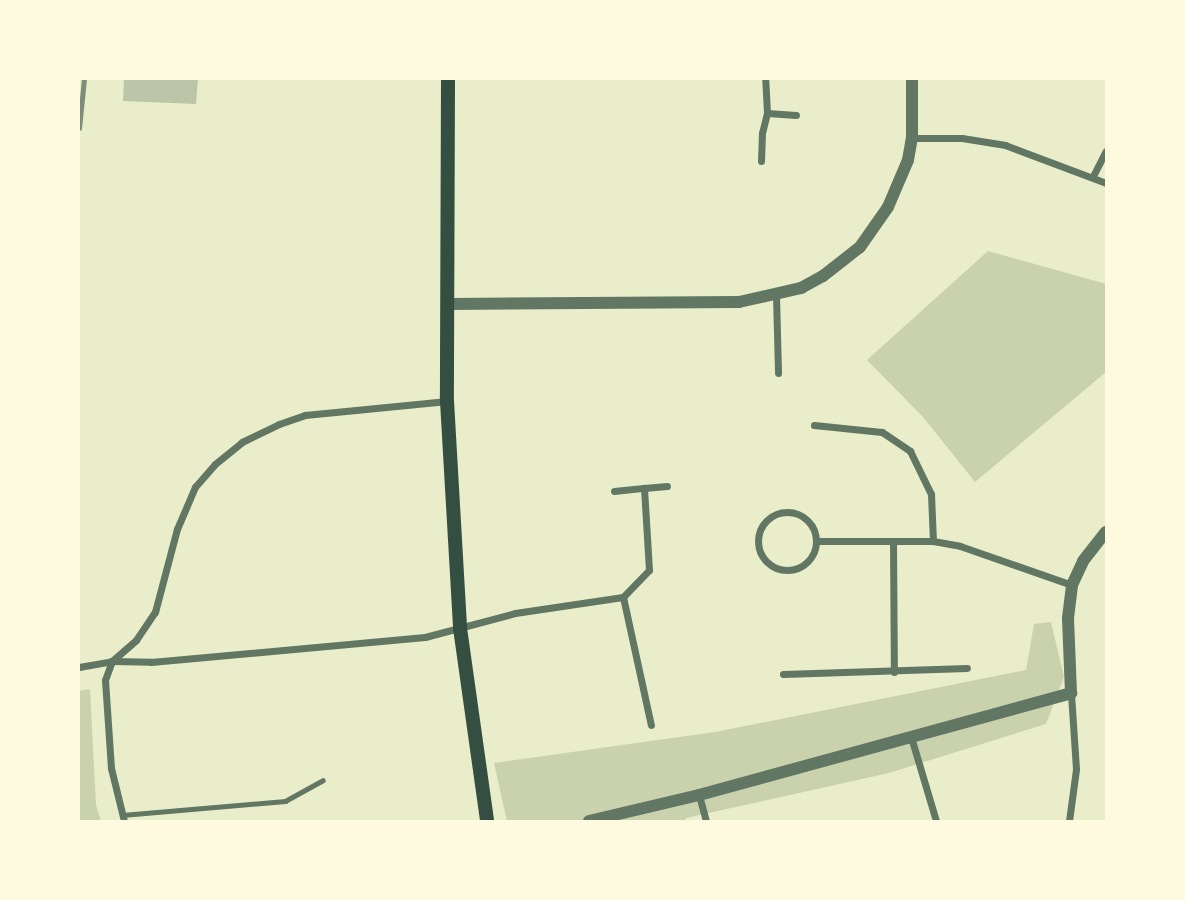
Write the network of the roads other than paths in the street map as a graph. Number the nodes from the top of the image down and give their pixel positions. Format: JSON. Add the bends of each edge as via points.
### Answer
{"nodes":[{"id":1,"x":448,"y":79,"type":"edge"},
{"id":2,"x":765,"y":79,"type":"edge"},
{"id":3,"x":912,"y":79,"type":"edge"},
{"id":4,"x":767,"y":113,"type":"junction"},
{"id":5,"x":796,"y":115,"type":"dead end"},
{"id":6,"x":912,"y":138,"type":"junction"},
{"id":7,"x":1106,"y":151,"type":"edge"},
{"id":8,"x":761,"y":161,"type":"dead end"},
{"id":9,"x":1093,"y":176,"type":"junction"},
{"id":10,"x":1106,"y":183,"type":"edge"},
{"id":11,"x":776,"y":295,"type":"junction"},
{"id":12,"x":449,"y":304,"type":"junction"},
{"id":13,"x":778,"y":373,"type":"dead end"},
{"id":14,"x":447,"y":401,"type":"junction"},
{"id":15,"x":814,"y":425,"type":"dead end"},
{"id":16,"x":667,"y":486,"type":"dead end"},
{"id":17,"x":644,"y":488,"type":"junction"},
{"id":18,"x":614,"y":491,"type":"dead end"},
{"id":19,"x":1106,"y":532,"type":"edge"},
{"id":20,"x":816,"y":541,"type":"junction"},
{"id":21,"x":933,"y":541,"type":"junction"},
{"id":22,"x":893,"y":542,"type":"junction"},
{"id":23,"x":1072,"y":585,"type":"junction"},
{"id":24,"x":623,"y":597,"type":"junction"},
{"id":25,"x":460,"y":628,"type":"junction"},
{"id":26,"x":112,"y":662,"type":"junction"},
{"id":27,"x":79,"y":667,"type":"edge"},
{"id":28,"x":967,"y":668,"type":"dead end"},
{"id":29,"x":894,"y":672,"type":"junction"},
{"id":30,"x":783,"y":674,"type":"dead end"},
{"id":31,"x":1071,"y":693,"type":"junction"},
{"id":32,"x":651,"y":725,"type":"dead end"},
{"id":33,"x":911,"y":737,"type":"junction"},
{"id":34,"x":323,"y":780,"type":"dead end"},
{"id":35,"x":699,"y":795,"type":"junction"},
{"id":36,"x":123,"y":818,"type":"edge"},
{"id":37,"x":487,"y":821,"type":"edge"},
{"id":38,"x":589,"y":821,"type":"edge"},
{"id":39,"x":706,"y":821,"type":"edge"},
{"id":40,"x":936,"y":821,"type":"edge"},
{"id":41,"x":1069,"y":821,"type":"edge"}],
"edges":[{"from":1,"to":12,"type":"main road"},
{"from":2,"to":4,"type":"street"},
{"from":3,"to":6,"type":"street"},
{"from":4,"to":5,"type":"street"},
{"from":4,"to":8,"type":"street"},
{"from":6,"to":9,"type":"street","via":[[962,138],[1005,145]]},
{"from":6,"to":11,"type":"street","via":[[888,207],[860,247],[815,281]]},
{"from":7,"to":9,"type":"street"},
{"from":9,"to":10,"type":"street"},
{"from":11,"to":12,"type":"street","via":[[691,304]]},
{"from":11,"to":13,"type":"street"},
{"from":12,"to":14,"type":"main road"},
{"from":14,"to":25,"type":"main road"},
{"from":14,"to":26,"type":"street","via":[[305,415],[242,442],[195,487],[177,529],[155,612],[136,640]]},
{"from":15,"to":21,"type":"street","via":[[882,432],[911,451],[931,494]]},
{"from":16,"to":17,"type":"street"},
{"from":17,"to":18,"type":"street"},
{"from":17,"to":24,"type":"street","via":[[649,570]]},
{"from":19,"to":23,"type":"street","via":[[1083,561]]},
{"from":20,"to":20,"type":"street","via":[[807,562],[791,569],[767,562],[758,542],[765,523],[790,512],[810,522]]},
{"from":20,"to":22,"type":"street"},
{"from":21,"to":22,"type":"street"},
{"from":21,"to":23,"type":"street"},
{"from":22,"to":29,"type":"street"},
{"from":23,"to":31,"type":"street","via":[[1068,618]]},
{"from":24,"to":25,"type":"street","via":[[515,613]]},
{"from":24,"to":32,"type":"street"},
{"from":25,"to":26,"type":"street","via":[[340,647],[151,663]]},
{"from":25,"to":37,"type":"main road"},
{"from":26,"to":27,"type":"street"},
{"from":26,"to":36,"type":"street","via":[[105,680],[110,768]]},
{"from":28,"to":29,"type":"street"},
{"from":29,"to":30,"type":"street"},
{"from":31,"to":33,"type":"street"},
{"from":31,"to":41,"type":"street","via":[[1076,769]]},
{"from":33,"to":35,"type":"street"},
{"from":33,"to":40,"type":"street"},
{"from":34,"to":36,"type":"lane","via":[[285,801]]},
{"from":35,"to":38,"type":"street"},
{"from":35,"to":39,"type":"street"}]}
